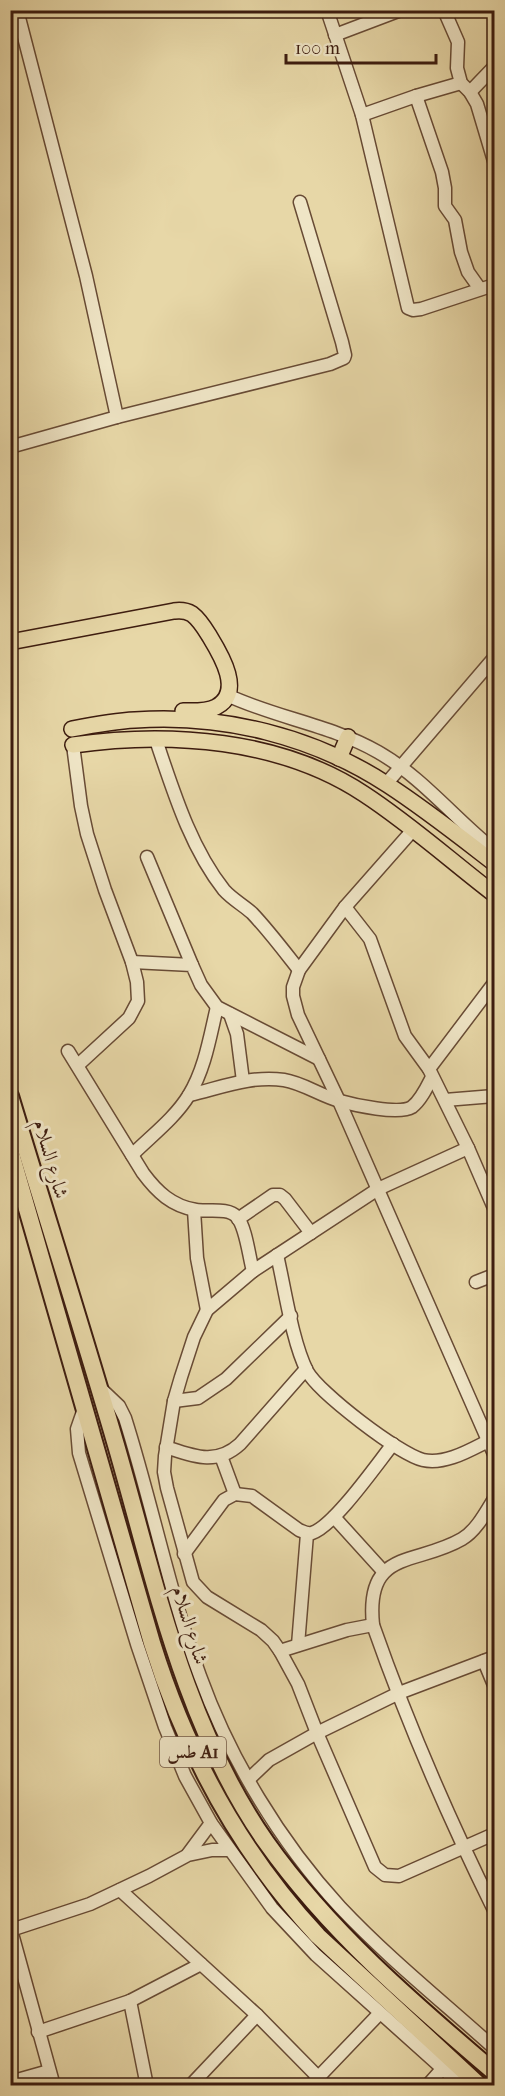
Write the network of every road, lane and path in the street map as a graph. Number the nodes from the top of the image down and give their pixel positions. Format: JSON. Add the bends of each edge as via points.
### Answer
{"nodes":[{"id":1,"x":17,"y":10,"type":"edge"},
{"id":2,"x":327,"y":10,"type":"edge"},
{"id":3,"x":401,"y":10,"type":"edge"},
{"id":4,"x":444,"y":10,"type":"edge"},
{"id":5,"x":335,"y":35,"type":"junction"},
{"id":6,"x":495,"y":67,"type":"edge"},
{"id":7,"x":465,"y":87,"type":"junction"},
{"id":8,"x":416,"y":96,"type":"junction"},
{"id":9,"x":362,"y":115,"type":"junction"},
{"id":10,"x":495,"y":161,"type":"edge"},
{"id":11,"x":300,"y":202,"type":"dead end"},
{"id":12,"x":495,"y":285,"type":"edge"},
{"id":13,"x":480,"y":289,"type":"junction"},
{"id":14,"x":117,"y":417,"type":"junction"},
{"id":15,"x":10,"y":447,"type":"edge"},
{"id":16,"x":10,"y":642,"type":"edge"},
{"id":17,"x":495,"y":658,"type":"edge"},
{"id":18,"x":227,"y":695,"type":"junction"},
{"id":19,"x":156,"y":720,"type":"junction"},
{"id":20,"x":72,"y":729,"type":"dead end"},
{"id":21,"x":348,"y":737,"type":"junction"},
{"id":22,"x":156,"y":740,"type":"junction"},
{"id":23,"x":73,"y":745,"type":"joint"},
{"id":24,"x":339,"y":758,"type":"junction"},
{"id":25,"x":400,"y":766,"type":"junction"},
{"id":26,"x":386,"y":784,"type":"junction"},
{"id":27,"x":412,"y":831,"type":"junction"},
{"id":28,"x":495,"y":850,"type":"edge"},
{"id":29,"x":147,"y":857,"type":"dead end"},
{"id":30,"x":495,"y":863,"type":"edge"},
{"id":31,"x":495,"y":894,"type":"edge"},
{"id":32,"x":345,"y":907,"type":"junction"},
{"id":33,"x":132,"y":962,"type":"junction"},
{"id":34,"x":192,"y":965,"type":"junction"},
{"id":35,"x":299,"y":970,"type":"junction"},
{"id":36,"x":495,"y":983,"type":"edge"},
{"id":37,"x":217,"y":1007,"type":"junction"},
{"id":38,"x":230,"y":1014,"type":"junction"},
{"id":39,"x":68,"y":1051,"type":"dead end"},
{"id":40,"x":319,"y":1059,"type":"junction"},
{"id":41,"x":78,"y":1065,"type":"junction"},
{"id":42,"x":431,"y":1073,"type":"junction"},
{"id":43,"x":243,"y":1081,"type":"junction"},
{"id":44,"x":189,"y":1095,"type":"junction"},
{"id":45,"x":10,"y":1096,"type":"edge"},
{"id":46,"x":495,"y":1096,"type":"edge"},
{"id":47,"x":445,"y":1100,"type":"junction"},
{"id":48,"x":339,"y":1101,"type":"junction"},
{"id":49,"x":468,"y":1148,"type":"junction"},
{"id":50,"x":10,"y":1150,"type":"edge"},
{"id":51,"x":132,"y":1155,"type":"junction"},
{"id":52,"x":378,"y":1189,"type":"junction"},
{"id":53,"x":495,"y":1208,"type":"edge"},
{"id":54,"x":194,"y":1210,"type":"junction"},
{"id":55,"x":238,"y":1218,"type":"junction"},
{"id":56,"x":311,"y":1233,"type":"junction"},
{"id":57,"x":277,"y":1255,"type":"junction"},
{"id":58,"x":253,"y":1271,"type":"junction"},
{"id":59,"x":495,"y":1275,"type":"edge"},
{"id":60,"x":476,"y":1282,"type":"dead end"},
{"id":61,"x":207,"y":1310,"type":"junction"},
{"id":62,"x":291,"y":1316,"type":"junction"},
{"id":63,"x":306,"y":1369,"type":"junction"},
{"id":64,"x":99,"y":1387,"type":"junction"},
{"id":65,"x":174,"y":1401,"type":"junction"},
{"id":66,"x":85,"y":1406,"type":"junction"},
{"id":67,"x":488,"y":1441,"type":"junction"},
{"id":68,"x":393,"y":1444,"type":"junction"},
{"id":69,"x":166,"y":1447,"type":"junction"},
{"id":70,"x":495,"y":1454,"type":"edge"},
{"id":71,"x":221,"y":1456,"type":"junction"},
{"id":72,"x":235,"y":1494,"type":"junction"},
{"id":73,"x":495,"y":1499,"type":"edge"},
{"id":74,"x":334,"y":1517,"type":"junction"},
{"id":75,"x":307,"y":1534,"type":"junction"},
{"id":76,"x":184,"y":1554,"type":"junction"},
{"id":77,"x":383,"y":1571,"type":"junction"},
{"id":78,"x":373,"y":1625,"type":"junction"},
{"id":79,"x":298,"y":1645,"type":"junction"},
{"id":80,"x":280,"y":1651,"type":"junction"},
{"id":81,"x":489,"y":1659,"type":"edge"},
{"id":82,"x":495,"y":1685,"type":"edge"},
{"id":83,"x":399,"y":1693,"type":"junction"},
{"id":84,"x":317,"y":1733,"type":"junction"},
{"id":85,"x":249,"y":1779,"type":"junction"},
{"id":86,"x":211,"y":1823,"type":"junction"},
{"id":87,"x":495,"y":1834,"type":"edge"},
{"id":88,"x":464,"y":1848,"type":"junction"},
{"id":89,"x":229,"y":1850,"type":"junction"},
{"id":90,"x":188,"y":1855,"type":"junction"},
{"id":91,"x":120,"y":1890,"type":"junction"},
{"id":92,"x":495,"y":1910,"type":"edge"},
{"id":93,"x":10,"y":1930,"type":"edge"},
{"id":94,"x":201,"y":1964,"type":"junction"},
{"id":95,"x":130,"y":2001,"type":"junction"},
{"id":96,"x":380,"y":2014,"type":"junction"},
{"id":97,"x":257,"y":2016,"type":"junction"},
{"id":98,"x":38,"y":2032,"type":"junction"},
{"id":99,"x":495,"y":2048,"type":"edge"},
{"id":100,"x":443,"y":2068,"type":"junction"},
{"id":101,"x":48,"y":2071,"type":"junction"},
{"id":102,"x":495,"y":2072,"type":"edge"},
{"id":103,"x":314,"y":2081,"type":"edge"},
{"id":104,"x":10,"y":2082,"type":"edge"},
{"id":105,"x":54,"y":2085,"type":"edge"},
{"id":106,"x":147,"y":2085,"type":"edge"},
{"id":107,"x":190,"y":2085,"type":"edge"},
{"id":108,"x":427,"y":2085,"type":"edge"},
{"id":109,"x":462,"y":2085,"type":"edge"},
{"id":110,"x":480,"y":2085,"type":"edge"}],
"edges":[{"from":1,"to":14,"type":"street","via":[[84,266]]},
{"from":2,"to":5,"type":"street"},
{"from":3,"to":5,"type":"street"},
{"from":4,"to":7,"type":"street","via":[[458,42],[457,68]]},
{"from":5,"to":9,"type":"street"},
{"from":6,"to":7,"type":"street"},
{"from":7,"to":8,"type":"street"},
{"from":7,"to":10,"type":"street","via":[[481,114]]},
{"from":8,"to":9,"type":"street"},
{"from":8,"to":13,"type":"street","via":[[442,172],[444,206],[455,220],[468,272]]},
{"from":9,"to":13,"type":"street","via":[[408,308],[421,309],[452,301]]},
{"from":11,"to":14,"type":"street","via":[[344,358]]},
{"from":12,"to":13,"type":"street"},
{"from":14,"to":15,"type":"street"},
{"from":16,"to":18,"type":"main road","via":[[185,611],[198,619],[221,656],[229,678]]},
{"from":17,"to":25,"type":"street"},
{"from":18,"to":19,"type":"main road","via":[[212,709],[165,712]]},
{"from":18,"to":21,"type":"street","via":[[261,710]]},
{"from":19,"to":20,"type":"main road"},
{"from":19,"to":22,"type":"main road"},
{"from":19,"to":24,"type":"main road","via":[[203,721],[269,732]]},
{"from":21,"to":24,"type":"main road"},
{"from":21,"to":25,"type":"street"},
{"from":22,"to":23,"type":"main road"},
{"from":22,"to":27,"type":"main road","via":[[224,744],[304,764],[363,793]]},
{"from":22,"to":35,"type":"street","via":[[181,809],[217,880],[261,923]]},
{"from":23,"to":33,"type":"street","via":[[87,834]]},
{"from":24,"to":26,"type":"main road"},
{"from":25,"to":26,"type":"street"},
{"from":25,"to":28,"type":"street"},
{"from":26,"to":30,"type":"main road"},
{"from":27,"to":31,"type":"main road"},
{"from":27,"to":32,"type":"street"},
{"from":29,"to":34,"type":"street"},
{"from":32,"to":35,"type":"street"},
{"from":32,"to":42,"type":"street","via":[[370,939],[405,1036]]},
{"from":33,"to":34,"type":"street"},
{"from":33,"to":41,"type":"street","via":[[139,992],[135,1010]]},
{"from":34,"to":37,"type":"street"},
{"from":35,"to":40,"type":"street","via":[[293,987],[294,1006]]},
{"from":36,"to":42,"type":"street"},
{"from":37,"to":38,"type":"street"},
{"from":37,"to":44,"type":"street","via":[[203,1065]]},
{"from":38,"to":40,"type":"street"},
{"from":38,"to":43,"type":"street","via":[[237,1034]]},
{"from":39,"to":41,"type":"street"},
{"from":40,"to":48,"type":"street"},
{"from":41,"to":51,"type":"street"},
{"from":42,"to":47,"type":"street"},
{"from":42,"to":48,"type":"street","via":[[410,1108],[396,1111]]},
{"from":43,"to":44,"type":"street"},
{"from":43,"to":48,"type":"street","via":[[285,1080]]},
{"from":44,"to":51,"type":"street"},
{"from":45,"to":64,"type":"highway","name":"شارع السلام"},
{"from":46,"to":47,"type":"street"},
{"from":47,"to":49,"type":"street"},
{"from":48,"to":52,"type":"street"},
{"from":49,"to":52,"type":"street"},
{"from":49,"to":53,"type":"street"},
{"from":50,"to":66,"type":"highway","name":"شارع السلام","number":"طس A1"},
{"from":51,"to":54,"type":"street","via":[[154,1189],[171,1202]]},
{"from":52,"to":56,"type":"street"},
{"from":52,"to":67,"type":"street"},
{"from":54,"to":55,"type":"street","via":[[229,1212]]},
{"from":54,"to":61,"type":"street","via":[[197,1258]]},
{"from":55,"to":56,"type":"street","via":[[273,1195],[280,1195]]},
{"from":55,"to":58,"type":"street"},
{"from":56,"to":57,"type":"street"},
{"from":57,"to":58,"type":"street"},
{"from":57,"to":62,"type":"street"},
{"from":58,"to":61,"type":"street"},
{"from":59,"to":60,"type":"street"},
{"from":61,"to":65,"type":"street","via":[[194,1337]]},
{"from":62,"to":63,"type":"street"},
{"from":62,"to":65,"type":"street","via":[[220,1384],[198,1398]]},
{"from":63,"to":68,"type":"street","via":[[327,1395]]},
{"from":63,"to":71,"type":"street","via":[[240,1444]]},
{"from":64,"to":85,"type":"street","via":[[125,1418],[190,1646],[210,1702]]},
{"from":64,"to":102,"type":"highway","name":"شارع السلام","via":[[172,1641],[221,1766],[265,1839],[318,1906],[386,1977]]},
{"from":65,"to":69,"type":"street"},
{"from":66,"to":86,"type":"street","via":[[78,1421],[78,1445],[133,1633],[174,1752]]},
{"from":66,"to":110,"type":"highway","name":"شارع السلام","number":"طس A1","via":[[161,1673],[189,1744],[225,1812],[270,1881],[318,1936]]},
{"from":67,"to":68,"type":"street","via":[[436,1461],[423,1460]]},
{"from":67,"to":70,"type":"street"},
{"from":68,"to":74,"type":"street"},
{"from":69,"to":71,"type":"street","via":[[197,1457]]},
{"from":69,"to":76,"type":"street","via":[[165,1480]]},
{"from":71,"to":72,"type":"street"},
{"from":72,"to":75,"type":"street","via":[[252,1496]]},
{"from":72,"to":76,"type":"street","via":[[224,1500]]},
{"from":73,"to":77,"type":"street","via":[[464,1538]]},
{"from":74,"to":75,"type":"street"},
{"from":74,"to":77,"type":"street"},
{"from":75,"to":79,"type":"street"},
{"from":76,"to":80,"type":"street","via":[[197,1589],[255,1626]]},
{"from":77,"to":78,"type":"street","via":[[373,1601]]},
{"from":78,"to":79,"type":"street"},
{"from":78,"to":83,"type":"street"},
{"from":79,"to":80,"type":"street"},
{"from":80,"to":84,"type":"street"},
{"from":81,"to":82,"type":"street"},
{"from":81,"to":83,"type":"street"},
{"from":83,"to":84,"type":"street"},
{"from":83,"to":88,"type":"street"},
{"from":84,"to":85,"type":"street","via":[[269,1760]]},
{"from":84,"to":88,"type":"street","via":[[380,1872],[399,1876]]},
{"from":85,"to":99,"type":"street","via":[[278,1828],[340,1906]]},
{"from":86,"to":89,"type":"street"},
{"from":86,"to":90,"type":"street"},
{"from":87,"to":88,"type":"street"},
{"from":88,"to":92,"type":"street"},
{"from":89,"to":90,"type":"street"},
{"from":89,"to":96,"type":"street","via":[[272,1908]]},
{"from":90,"to":91,"type":"street"},
{"from":91,"to":93,"type":"street","via":[[81,1908]]},
{"from":91,"to":94,"type":"street"},
{"from":93,"to":98,"type":"street"},
{"from":94,"to":95,"type":"street"},
{"from":94,"to":97,"type":"street"},
{"from":95,"to":98,"type":"street"},
{"from":95,"to":106,"type":"street"},
{"from":96,"to":100,"type":"street"},
{"from":96,"to":103,"type":"street"},
{"from":97,"to":103,"type":"street"},
{"from":97,"to":107,"type":"street"},
{"from":98,"to":101,"type":"street"},
{"from":100,"to":108,"type":"street"},
{"from":100,"to":109,"type":"street"},
{"from":101,"to":104,"type":"street"},
{"from":101,"to":105,"type":"street"}]}
